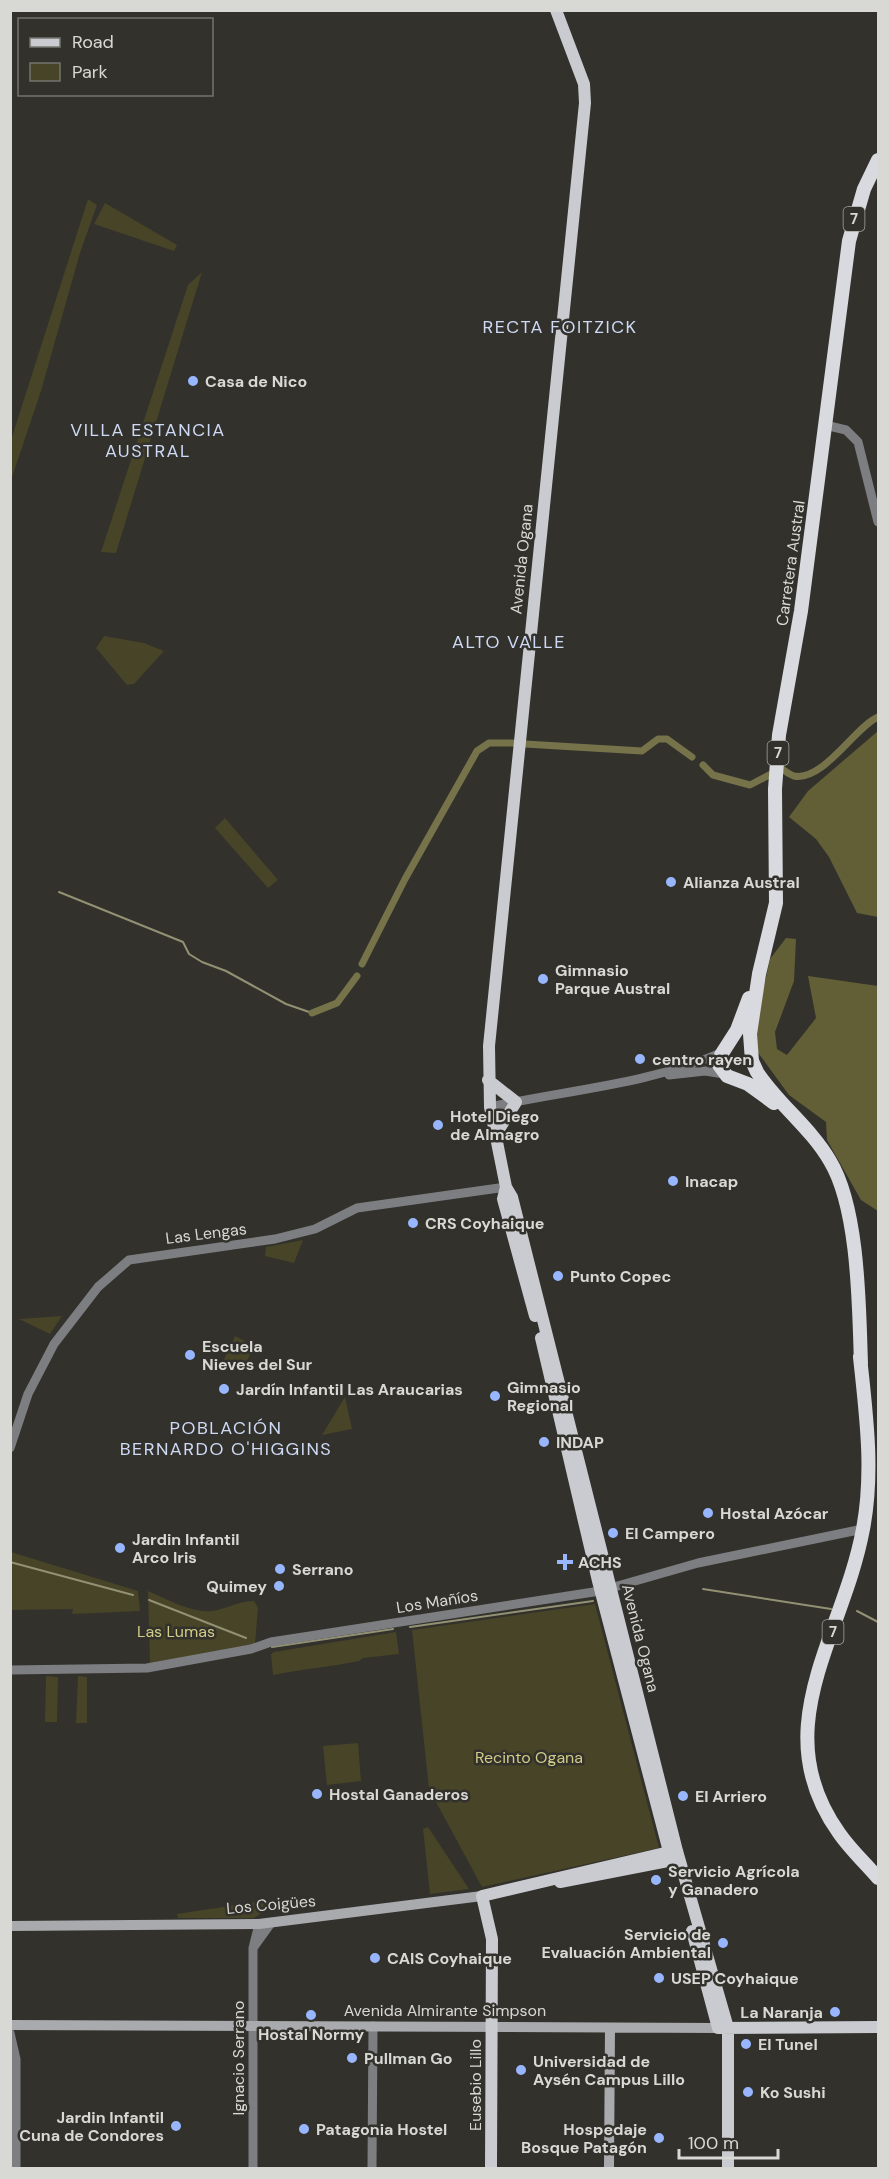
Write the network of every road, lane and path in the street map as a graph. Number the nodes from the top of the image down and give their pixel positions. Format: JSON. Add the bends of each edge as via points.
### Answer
{"nodes":[{"id":1,"x":556,"y":10,"type":"edge"},
{"id":2,"x":879,"y":160,"type":"edge"},
{"id":3,"x":825,"y":425,"type":"junction"},
{"id":4,"x":879,"y":522,"type":"edge"},
{"id":5,"x":759,"y":974,"type":"junction"},
{"id":6,"x":725,"y":1050,"type":"junction"},
{"id":7,"x":752,"y":1059,"type":"junction"},
{"id":8,"x":729,"y":1076,"type":"junction"},
{"id":9,"x":646,"y":1077,"type":"junction"},
{"id":10,"x":488,"y":1080,"type":"junction"},
{"id":11,"x":516,"y":1102,"type":"junction"},
{"id":12,"x":490,"y":1107,"type":"junction"},
{"id":13,"x":800,"y":1124,"type":"junction"},
{"id":14,"x":495,"y":1134,"type":"junction"},
{"id":15,"x":506,"y":1186,"type":"junction"},
{"id":16,"x":10,"y":1448,"type":"edge"},
{"id":17,"x":863,"y":1529,"type":"junction"},
{"id":18,"x":606,"y":1590,"type":"junction"},
{"id":19,"x":10,"y":1670,"type":"edge"},
{"id":20,"x":673,"y":1857,"type":"junction"},
{"id":21,"x":879,"y":1878,"type":"edge"},
{"id":22,"x":482,"y":1896,"type":"junction"},
{"id":23,"x":271,"y":1923,"type":"junction"},
{"id":24,"x":259,"y":1924,"type":"junction"},
{"id":25,"x":10,"y":1926,"type":"edge"},
{"id":26,"x":253,"y":1948,"type":"junction"},
{"id":27,"x":10,"y":2025,"type":"edge"},
{"id":28,"x":252,"y":2026,"type":"junction"},
{"id":29,"x":373,"y":2026,"type":"junction"},
{"id":30,"x":491,"y":2027,"type":"junction"},
{"id":31,"x":879,"y":2027,"type":"edge"},
{"id":32,"x":610,"y":2028,"type":"junction"},
{"id":33,"x":723,"y":2028,"type":"junction"},
{"id":34,"x":10,"y":2033,"type":"edge"},
{"id":35,"x":16,"y":2169,"type":"edge"},
{"id":36,"x":253,"y":2169,"type":"edge"},
{"id":37,"x":372,"y":2169,"type":"edge"},
{"id":38,"x":492,"y":2169,"type":"edge"},
{"id":39,"x":609,"y":2169,"type":"edge"},
{"id":40,"x":728,"y":2169,"type":"edge"}],
"edges":[{"from":1,"to":10,"type":"main road","name":"Avenida Ogana","via":[[584,84],[585,103],[502,902]]},
{"from":2,"to":3,"type":"highway","name":"Carretera Austral","number":"7","via":[[864,189],[849,241]]},
{"from":3,"to":4,"type":"street","via":[[846,430],[858,442]]},
{"from":3,"to":5,"type":"highway","name":"Carretera Austral","number":"7","via":[[801,611],[779,735],[775,789],[777,903]]},
{"from":5,"to":6,"type":"highway","name":"Carretera Austral","number":"7"},
{"from":5,"to":7,"type":"highway","name":"Carretera Austral","number":"7","via":[[750,1034]]},
{"from":6,"to":7,"type":"highway","via":[[741,1046]]},
{"from":6,"to":8,"type":"highway","name":"Carretera Austral","number":"7","via":[[719,1065]]},
{"from":6,"to":9,"type":"street"},
{"from":7,"to":8,"type":"highway","via":[[748,1073]]},
{"from":7,"to":13,"type":"highway","number":"7","via":[[766,1084]]},
{"from":8,"to":9,"type":"street","via":[[705,1071]]},
{"from":8,"to":13,"type":"highway","number":"7","via":[[756,1089]]},
{"from":9,"to":11,"type":"street"},
{"from":10,"to":11,"type":"main road"},
{"from":10,"to":12,"type":"main road","name":"Avenida Ogana"},
{"from":11,"to":12,"type":"street"},
{"from":11,"to":14,"type":"main road"},
{"from":12,"to":14,"type":"main road","name":"Avenida Ogana"},
{"from":13,"to":17,"type":"highway","number":"7","via":[[830,1160],[845,1197],[860,1313],[869,1460]]},
{"from":14,"to":15,"type":"main road","name":"Avenida Ogana"},
{"from":15,"to":16,"type":"street","name":"Las Lengas","via":[[357,1208],[315,1229],[275,1239],[129,1260],[98,1287],[54,1344],[28,1394]]},
{"from":15,"to":18,"type":"main road","name":"Avenida Ogana","via":[[503,1199]]},
{"from":17,"to":18,"type":"street","name":"Los Mañíos","via":[[698,1563]]},
{"from":17,"to":21,"type":"highway","number":"7","via":[[851,1582],[814,1684],[806,1723],[806,1753],[814,1784],[839,1834]]},
{"from":18,"to":19,"type":"street","name":"Los Mañíos","via":[[271,1642],[147,1668]]},
{"from":18,"to":20,"type":"main road","name":"Avenida Ogana"},
{"from":20,"to":22,"type":"main road","name":"Los Coigües","via":[[576,1881]]},
{"from":20,"to":33,"type":"main road","name":"Avenida Ogana"},
{"from":22,"to":23,"type":"main road","name":"Los Coigües"},
{"from":22,"to":30,"type":"main road","name":"Eusebio Lillo","via":[[492,1939]]},
{"from":23,"to":24,"type":"main road","name":"Los Coigües"},
{"from":23,"to":26,"type":"street"},
{"from":24,"to":25,"type":"main road","name":"Los Coigües"},
{"from":24,"to":26,"type":"street","name":"Ignacio Serrano"},
{"from":26,"to":28,"type":"street","name":"Ignacio Serrano"},
{"from":27,"to":28,"type":"main road","name":"Avenida Almirante Simpson"},
{"from":28,"to":29,"type":"main road","name":"Avenida Almirante Simpson"},
{"from":28,"to":36,"type":"street","name":"Ignacio Serrano"},
{"from":29,"to":30,"type":"main road","name":"Avenida Almirante Simpson"},
{"from":29,"to":37,"type":"street"},
{"from":30,"to":32,"type":"main road","name":"Avenida Almirante Simpson"},
{"from":30,"to":38,"type":"main road","name":"Eusebio Lillo"},
{"from":31,"to":33,"type":"main road","name":"Avenida Almirante Simpson"},
{"from":32,"to":33,"type":"main road","name":"Avenida Almirante Simpson"},
{"from":32,"to":39,"type":"main road"},
{"from":33,"to":40,"type":"main road","name":"Avenida Ogana"},
{"from":34,"to":35,"type":"street","via":[[16,2059]]}]}
